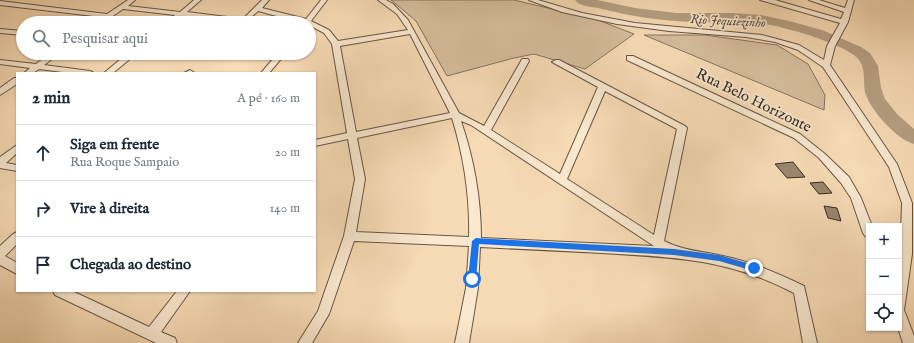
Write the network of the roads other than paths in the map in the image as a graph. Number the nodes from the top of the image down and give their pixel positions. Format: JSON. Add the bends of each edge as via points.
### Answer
{"nodes":[{"id":1,"x":132,"y":0,"type":"edge"},
{"id":2,"x":198,"y":0,"type":"edge"},
{"id":3,"x":266,"y":0,"type":"edge"},
{"id":4,"x":324,"y":0,"type":"edge"},
{"id":5,"x":381,"y":0,"type":"edge"},
{"id":6,"x":532,"y":0,"type":"edge"},
{"id":7,"x":763,"y":0,"type":"edge"},
{"id":8,"x":812,"y":0,"type":"edge"},
{"id":9,"x":851,"y":0,"type":"edge"},
{"id":10,"x":776,"y":1,"type":"edge"},
{"id":11,"x":4,"y":3,"type":"edge"},
{"id":12,"x":122,"y":7,"type":"junction"},
{"id":13,"x":257,"y":9,"type":"junction"},
{"id":14,"x":848,"y":11,"type":"junction"},
{"id":15,"x":182,"y":13,"type":"junction"},
{"id":16,"x":108,"y":16,"type":"joint"},
{"id":17,"x":178,"y":16,"type":"edge"},
{"id":18,"x":206,"y":16,"type":"edge"},
{"id":19,"x":250,"y":16,"type":"edge"},
{"id":20,"x":284,"y":16,"type":"edge"},
{"id":21,"x":312,"y":16,"type":"edge"},
{"id":22,"x":844,"y":22,"type":"junction"},
{"id":23,"x":316,"y":26,"type":"edge"},
{"id":24,"x":0,"y":31,"type":"edge"},
{"id":25,"x":16,"y":32,"type":"edge"},
{"id":26,"x":412,"y":32,"type":"junction"},
{"id":27,"x":336,"y":44,"type":"junction"},
{"id":28,"x":630,"y":58,"type":"dead end"},
{"id":29,"x":46,"y":60,"type":"edge"},
{"id":30,"x":124,"y":60,"type":"edge"},
{"id":31,"x":276,"y":60,"type":"edge"},
{"id":32,"x":525,"y":61,"type":"dead end"},
{"id":33,"x":0,"y":62,"type":"edge"},
{"id":34,"x":556,"y":62,"type":"dead end"},
{"id":35,"x":826,"y":65,"type":"junction"},
{"id":36,"x":36,"y":67,"type":"junction"},
{"id":37,"x":29,"y":72,"type":"edge"},
{"id":38,"x":81,"y":72,"type":"edge"},
{"id":39,"x":109,"y":72,"type":"edge"},
{"id":40,"x":266,"y":72,"type":"edge"},
{"id":41,"x":16,"y":81,"type":"edge"},
{"id":42,"x":603,"y":86,"type":"junction"},
{"id":43,"x":0,"y":92,"type":"edge"},
{"id":44,"x":455,"y":115,"type":"junction"},
{"id":45,"x":486,"y":131,"type":"junction"},
{"id":46,"x":353,"y":136,"type":"junction"},
{"id":47,"x":316,"y":143,"type":"edge"},
{"id":48,"x":16,"y":149,"type":"edge"},
{"id":49,"x":0,"y":162,"type":"edge"},
{"id":50,"x":0,"y":165,"type":"edge"},
{"id":51,"x":16,"y":168,"type":"edge"},
{"id":52,"x":562,"y":180,"type":"junction"},
{"id":53,"x":866,"y":224,"type":"edge"},
{"id":54,"x":350,"y":236,"type":"junction"},
{"id":55,"x":16,"y":238,"type":"edge"},
{"id":56,"x":476,"y":241,"type":"junction"},
{"id":57,"x":658,"y":243,"type":"junction"},
{"id":58,"x":674,"y":252,"type":"junction"},
{"id":59,"x":0,"y":253,"type":"edge"},
{"id":60,"x":0,"y":259,"type":"edge"},
{"id":61,"x":16,"y":268,"type":"edge"},
{"id":62,"x":61,"y":292,"type":"edge"},
{"id":63,"x":183,"y":292,"type":"edge"},
{"id":64,"x":901,"y":295,"type":"edge"},
{"id":65,"x":902,"y":322,"type":"edge"},
{"id":66,"x":150,"y":334,"type":"junction"},
{"id":67,"x":170,"y":343,"type":"edge"},
{"id":68,"x":305,"y":343,"type":"edge"},
{"id":69,"x":462,"y":343,"type":"edge"},
{"id":70,"x":810,"y":343,"type":"edge"},
{"id":71,"x":910,"y":343,"type":"edge"}],
"edges":[{"from":1,"to":12,"type":"street"},
{"from":2,"to":15,"type":"street"},
{"from":3,"to":13,"type":"street"},
{"from":4,"to":21,"type":"street"},
{"from":5,"to":26,"type":"street","via":[[396,8]]},
{"from":6,"to":35,"type":"street","via":[[621,22],[766,39],[792,45]]},
{"from":7,"to":10,"type":"street"},
{"from":8,"to":14,"type":"street"},
{"from":9,"to":14,"type":"street"},
{"from":10,"to":22,"type":"street"},
{"from":11,"to":16,"type":"street"},
{"from":12,"to":15,"type":"street"},
{"from":12,"to":16,"type":"street"},
{"from":13,"to":19,"type":"street"},
{"from":13,"to":20,"type":"street"},
{"from":14,"to":22,"type":"street"},
{"from":15,"to":17,"type":"street"},
{"from":15,"to":18,"type":"street"},
{"from":22,"to":35,"type":"street","via":[[831,46]]},
{"from":23,"to":27,"type":"street","via":[[326,30]]},
{"from":24,"to":25,"type":"street"},
{"from":26,"to":27,"type":"street"},
{"from":26,"to":44,"type":"street"},
{"from":27,"to":46,"type":"street"},
{"from":28,"to":53,"type":"street","name":"Rua Belo Horizonte","via":[[797,136],[818,151],[836,169],[856,196]]},
{"from":29,"to":36,"type":"street"},
{"from":30,"to":39,"type":"street"},
{"from":31,"to":40,"type":"street"},
{"from":32,"to":45,"type":"street"},
{"from":33,"to":36,"type":"street"},
{"from":34,"to":42,"type":"street"},
{"from":35,"to":64,"type":"street","via":[[894,166],[907,203],[906,254]]},
{"from":36,"to":37,"type":"street"},
{"from":36,"to":38,"type":"street"},
{"from":41,"to":43,"type":"street"},
{"from":42,"to":52,"type":"street"},
{"from":42,"to":57,"type":"street","via":[[682,128]]},
{"from":44,"to":45,"type":"street"},
{"from":44,"to":46,"type":"street"},
{"from":44,"to":56,"type":"street","via":[[468,160]]},
{"from":45,"to":52,"type":"street"},
{"from":46,"to":47,"type":"street"},
{"from":46,"to":54,"type":"street","via":[[360,179]]},
{"from":48,"to":49,"type":"street"},
{"from":50,"to":51,"type":"street"},
{"from":52,"to":57,"type":"street"},
{"from":54,"to":56,"type":"street"},
{"from":54,"to":68,"type":"street","via":[[323,314]]},
{"from":55,"to":59,"type":"street"},
{"from":56,"to":58,"type":"street"},
{"from":56,"to":69,"type":"street","via":[[469,309]]},
{"from":57,"to":58,"type":"street"},
{"from":58,"to":70,"type":"street","via":[[719,258],[754,268],[800,290]]},
{"from":60,"to":61,"type":"street"},
{"from":62,"to":66,"type":"street"},
{"from":63,"to":66,"type":"street"},
{"from":65,"to":71,"type":"street"},
{"from":66,"to":67,"type":"street"}]}
